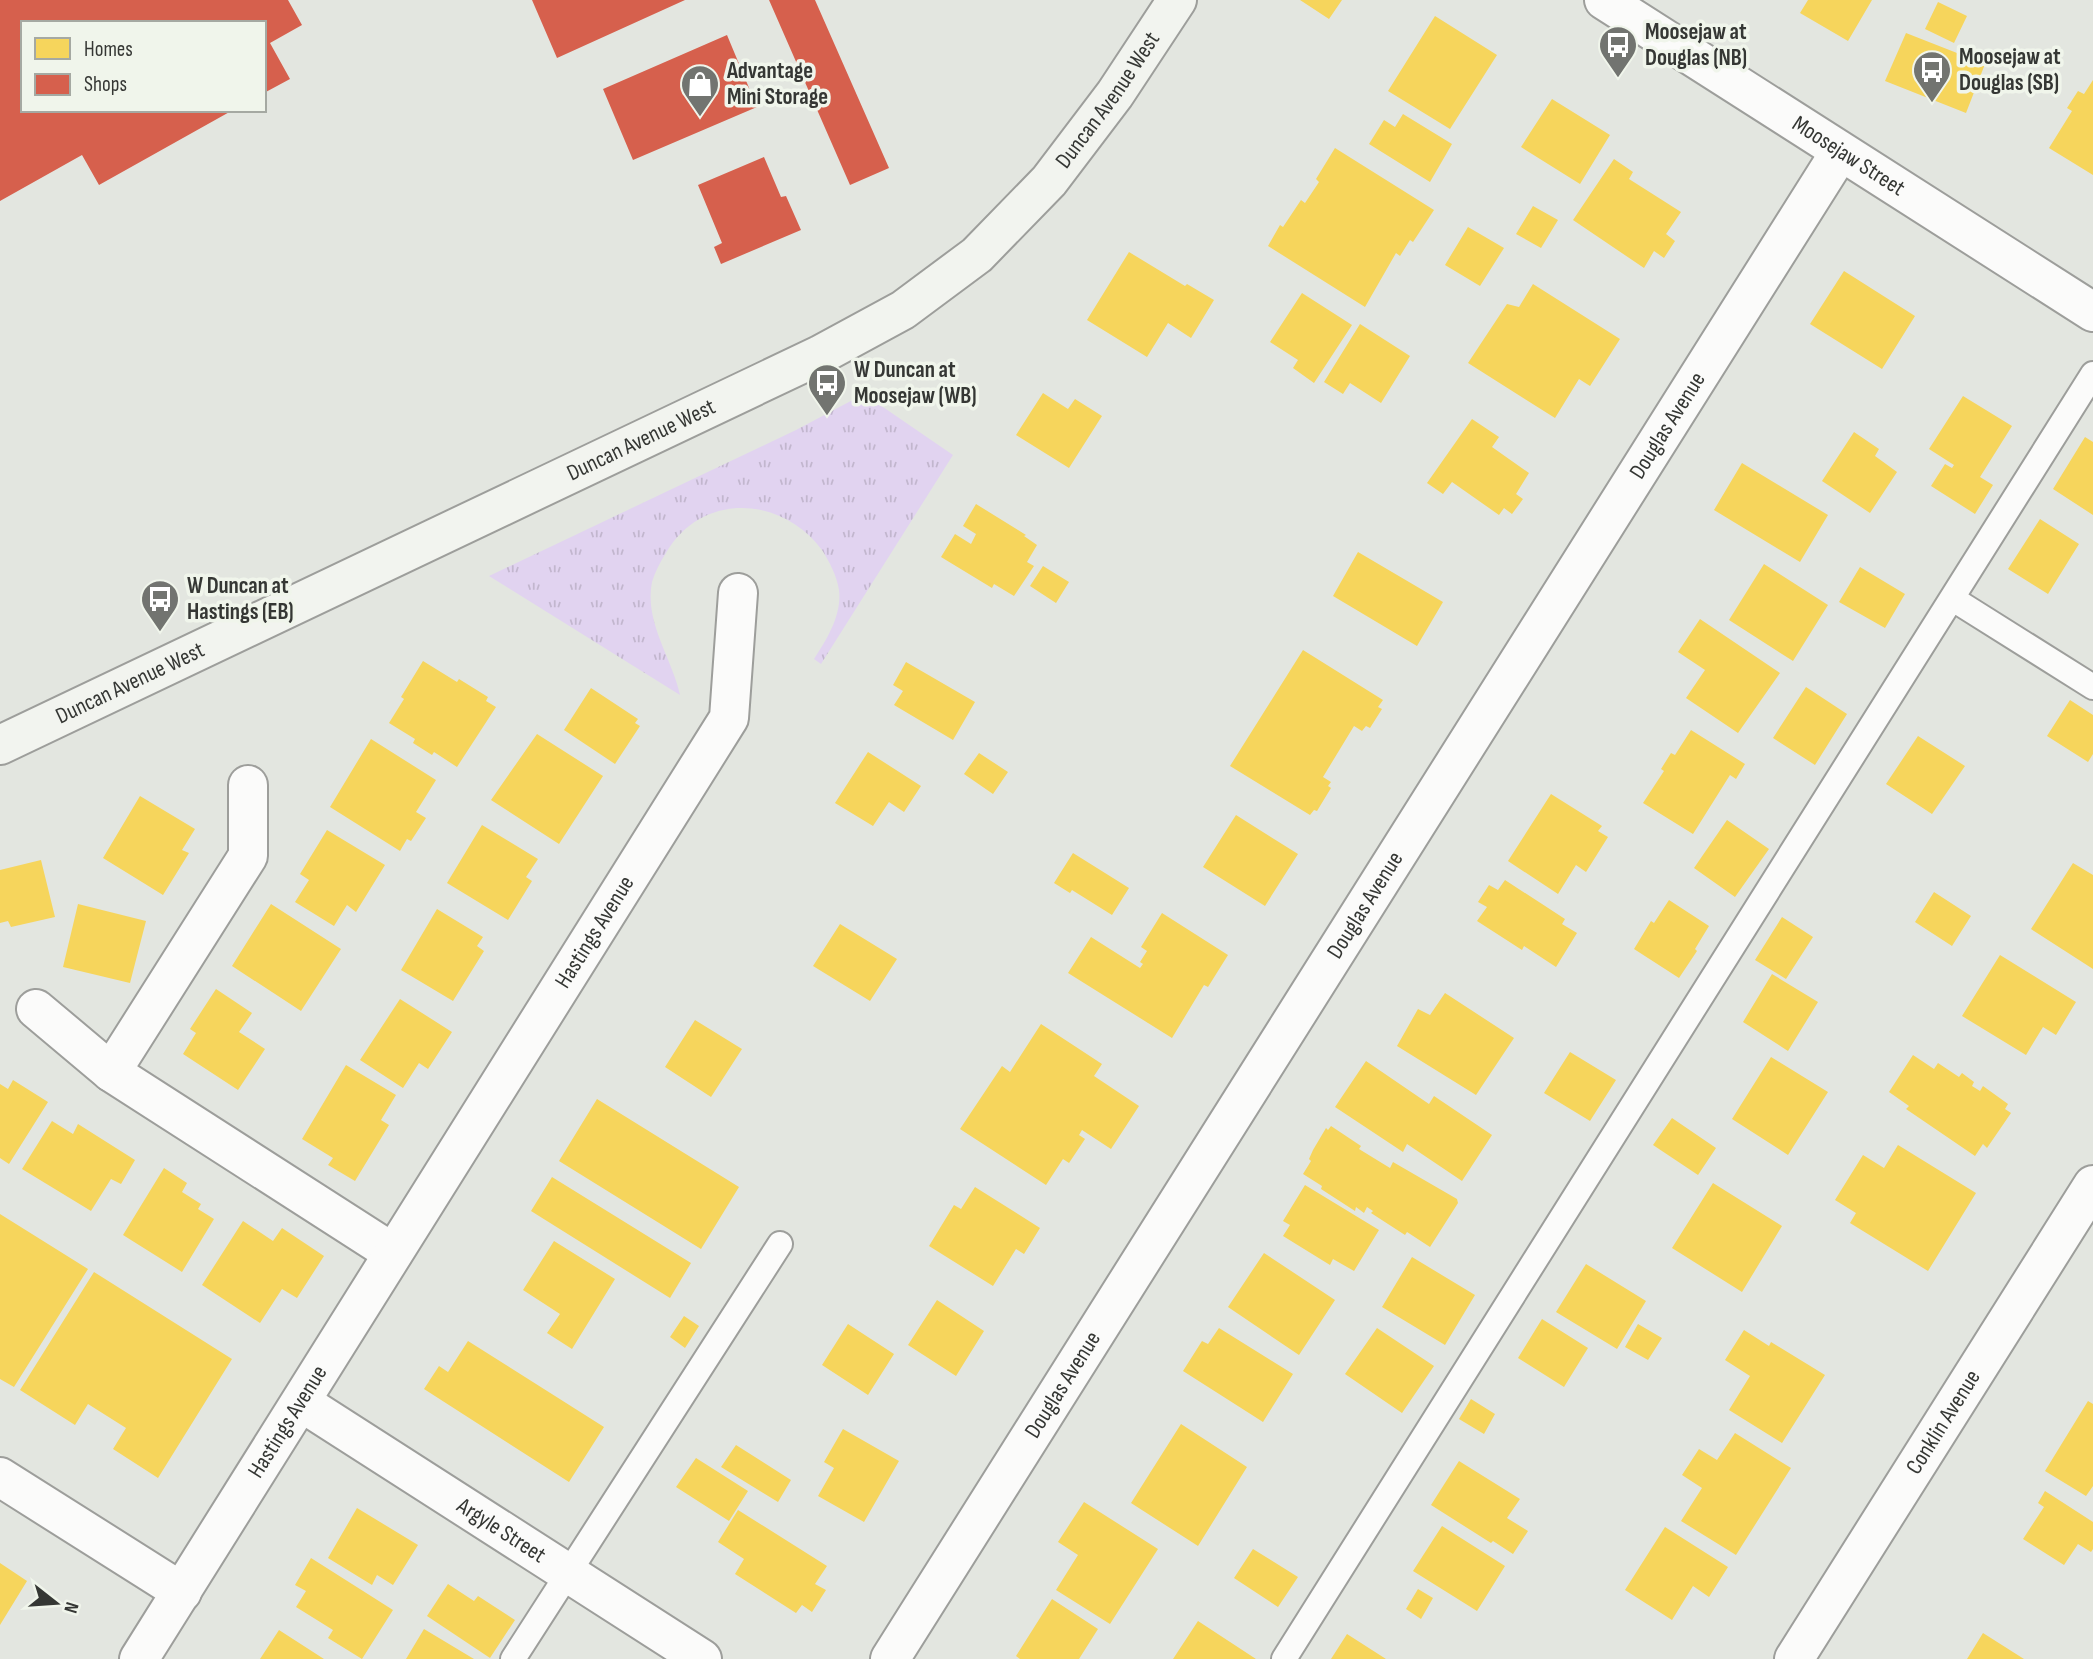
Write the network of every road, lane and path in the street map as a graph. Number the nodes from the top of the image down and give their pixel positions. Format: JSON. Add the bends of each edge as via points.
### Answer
{"nodes":[{"id":1,"x":1177,"y":0,"type":"edge"},
{"id":2,"x":1604,"y":0,"type":"edge"},
{"id":3,"x":1840,"y":152,"type":"junction"},
{"id":4,"x":2093,"y":312,"type":"edge"},
{"id":5,"x":2093,"y":374,"type":"edge"},
{"id":6,"x":738,"y":593,"type":"dead end"},
{"id":7,"x":1953,"y":599,"type":"junction"},
{"id":8,"x":2093,"y":687,"type":"edge"},
{"id":9,"x":0,"y":745,"type":"edge"},
{"id":10,"x":248,"y":785,"type":"dead end"},
{"id":11,"x":36,"y":1009,"type":"dead end"},
{"id":12,"x":111,"y":1072,"type":"junction"},
{"id":13,"x":2093,"y":1185,"type":"edge"},
{"id":14,"x":780,"y":1244,"type":"dead end"},
{"id":15,"x":393,"y":1253,"type":"junction"},
{"id":16,"x":301,"y":1402,"type":"junction"},
{"id":17,"x":0,"y":1477,"type":"edge"},
{"id":18,"x":567,"y":1574,"type":"junction"},
{"id":19,"x":182,"y":1592,"type":"junction"},
{"id":20,"x":139,"y":1659,"type":"edge"},
{"id":21,"x":513,"y":1659,"type":"edge"},
{"id":22,"x":702,"y":1659,"type":"edge"},
{"id":23,"x":890,"y":1659,"type":"edge"},
{"id":24,"x":1284,"y":1659,"type":"edge"},
{"id":25,"x":1794,"y":1659,"type":"edge"}],
"edges":[{"from":1,"to":9,"type":"street","name":"Duncan Avenue West","via":[[1115,94],[1049,181],[977,255],[903,310],[820,355]]},
{"from":2,"to":3,"type":"street","name":"Moosejaw Street"},
{"from":3,"to":4,"type":"street","name":"Moosejaw Street"},
{"from":3,"to":23,"type":"street","name":"Douglas Avenue"},
{"from":5,"to":7,"type":"lane"},
{"from":6,"to":15,"type":"street","name":"Hastings Avenue","via":[[729,718]]},
{"from":7,"to":8,"type":"lane"},
{"from":7,"to":24,"type":"lane"},
{"from":10,"to":12,"type":"street","via":[[248,856]]},
{"from":11,"to":12,"type":"street"},
{"from":12,"to":15,"type":"street"},
{"from":13,"to":25,"type":"street","name":"Conklin Avenue"},
{"from":14,"to":18,"type":"lane"},
{"from":15,"to":16,"type":"street","name":"Hastings Avenue"},
{"from":16,"to":18,"type":"street","name":"Argyle Street"},
{"from":16,"to":19,"type":"street","name":"Hastings Avenue"},
{"from":17,"to":19,"type":"street"},
{"from":18,"to":21,"type":"lane"},
{"from":18,"to":22,"type":"street","name":"Argyle Street"},
{"from":19,"to":20,"type":"street","name":"Hastings Avenue"}]}
